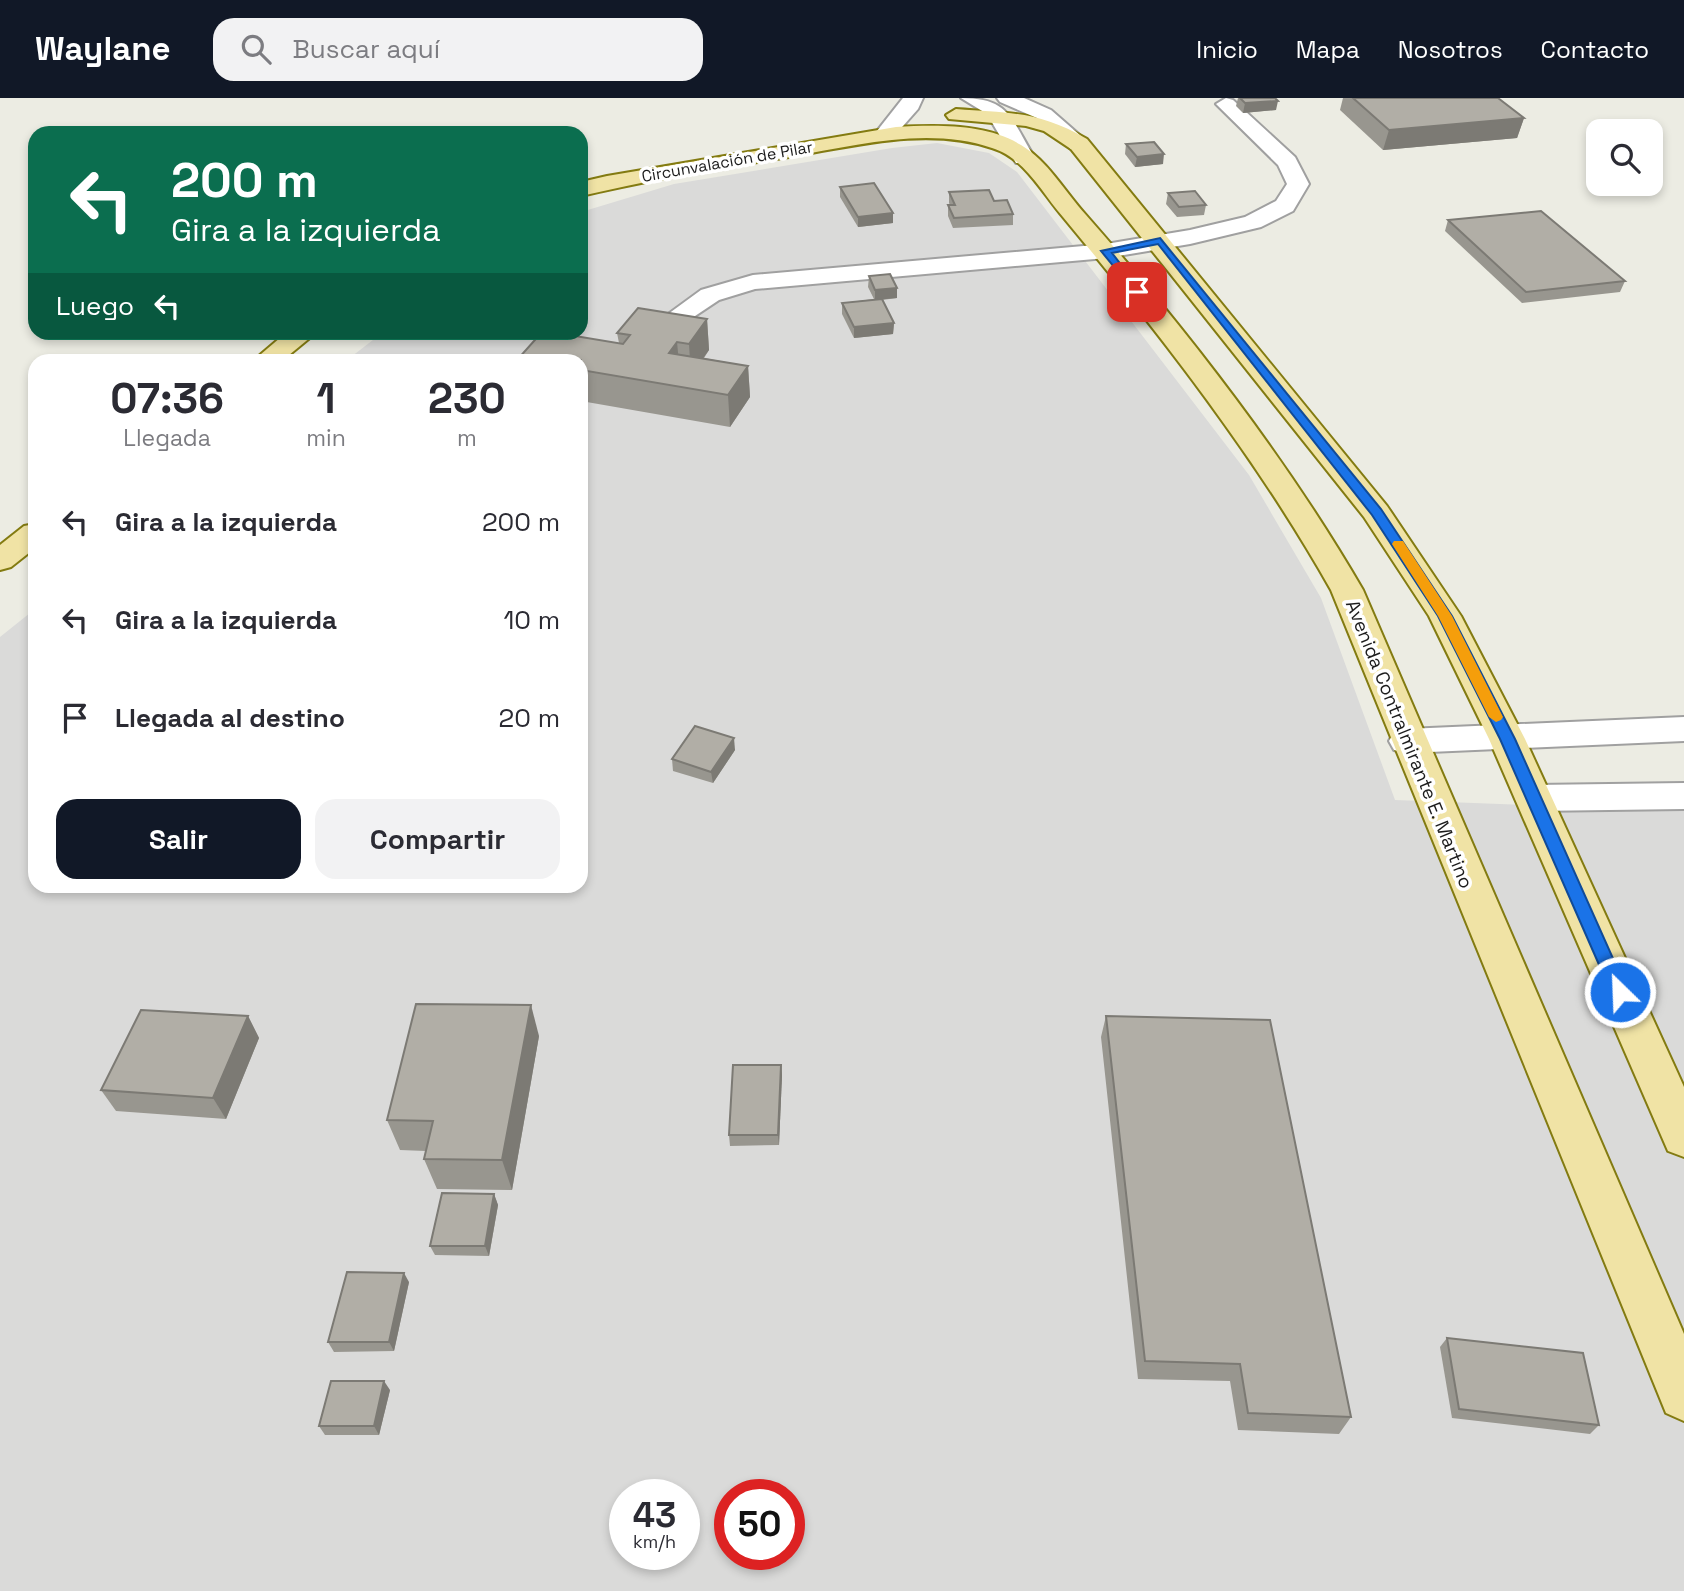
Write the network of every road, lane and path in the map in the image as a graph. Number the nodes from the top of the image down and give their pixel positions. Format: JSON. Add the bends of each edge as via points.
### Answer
{"nodes":[{"id":1,"x":913,"y":98,"type":"edge"},
{"id":2,"x":971,"y":98,"type":"edge"},
{"id":3,"x":1226,"y":104,"type":"dead end"},
{"id":4,"x":1003,"y":107,"type":"edge"},
{"id":5,"x":880,"y":134,"type":"junction"},
{"id":6,"x":1024,"y":158,"type":"junction"},
{"id":7,"x":588,"y":187,"type":"edge"},
{"id":8,"x":1160,"y":241,"type":"junction"},
{"id":9,"x":1106,"y":251,"type":"junction"},
{"id":10,"x":677,"y":317,"type":"edge"},
{"id":11,"x":293,"y":340,"type":"edge"},
{"id":12,"x":275,"y":354,"type":"edge"},
{"id":13,"x":28,"y":538,"type":"edge"},
{"id":14,"x":0,"y":559,"type":"edge"},
{"id":15,"x":1684,"y":729,"type":"edge"},
{"id":16,"x":1507,"y":739,"type":"junction"},
{"id":17,"x":1407,"y":740,"type":"junction"},
{"id":18,"x":1684,"y":796,"type":"edge"},
{"id":19,"x":1534,"y":798,"type":"junction"},
{"id":20,"x":1684,"y":1137,"type":"edge"},
{"id":21,"x":1684,"y":1395,"type":"edge"}],
"edges":[{"from":1,"to":5,"type":"street"},
{"from":2,"to":4,"type":"street"},
{"from":3,"to":8,"type":"street","via":[[1287,162],[1298,184],[1285,206],[1253,222]]},
{"from":4,"to":5,"type":"main road","name":"Circunvalación de Pilar","via":[[945,116]]},
{"from":4,"to":6,"type":"street"},
{"from":4,"to":8,"type":"main road","name":"Circunvalación de Pilar","via":[[1079,144]]},
{"from":5,"to":6,"type":"main road","name":"Circunvalación de Pilar","via":[[958,135],[1004,144]]},
{"from":5,"to":7,"type":"main road","name":"Circunvalación de Pilar"},
{"from":6,"to":9,"type":"main road","name":"Avenida Contralmirante E. Martino"},
{"from":8,"to":9,"type":"street"},
{"from":8,"to":16,"type":"main road","via":[[1409,558],[1445,616]]},
{"from":9,"to":10,"type":"street","via":[[753,282],[710,295]]},
{"from":9,"to":17,"type":"main road","name":"Avenida Contralmirante E. Martino","via":[[1314,530],[1347,590]]},
{"from":11,"to":12,"type":"main road"},
{"from":13,"to":14,"type":"main road"},
{"from":15,"to":16,"type":"street"},
{"from":16,"to":17,"type":"street"},
{"from":16,"to":19,"type":"main road"},
{"from":17,"to":21,"type":"main road","name":"Avenida Contralmirante E. Martino"},
{"from":18,"to":19,"type":"street"},
{"from":19,"to":20,"type":"main road"}]}
